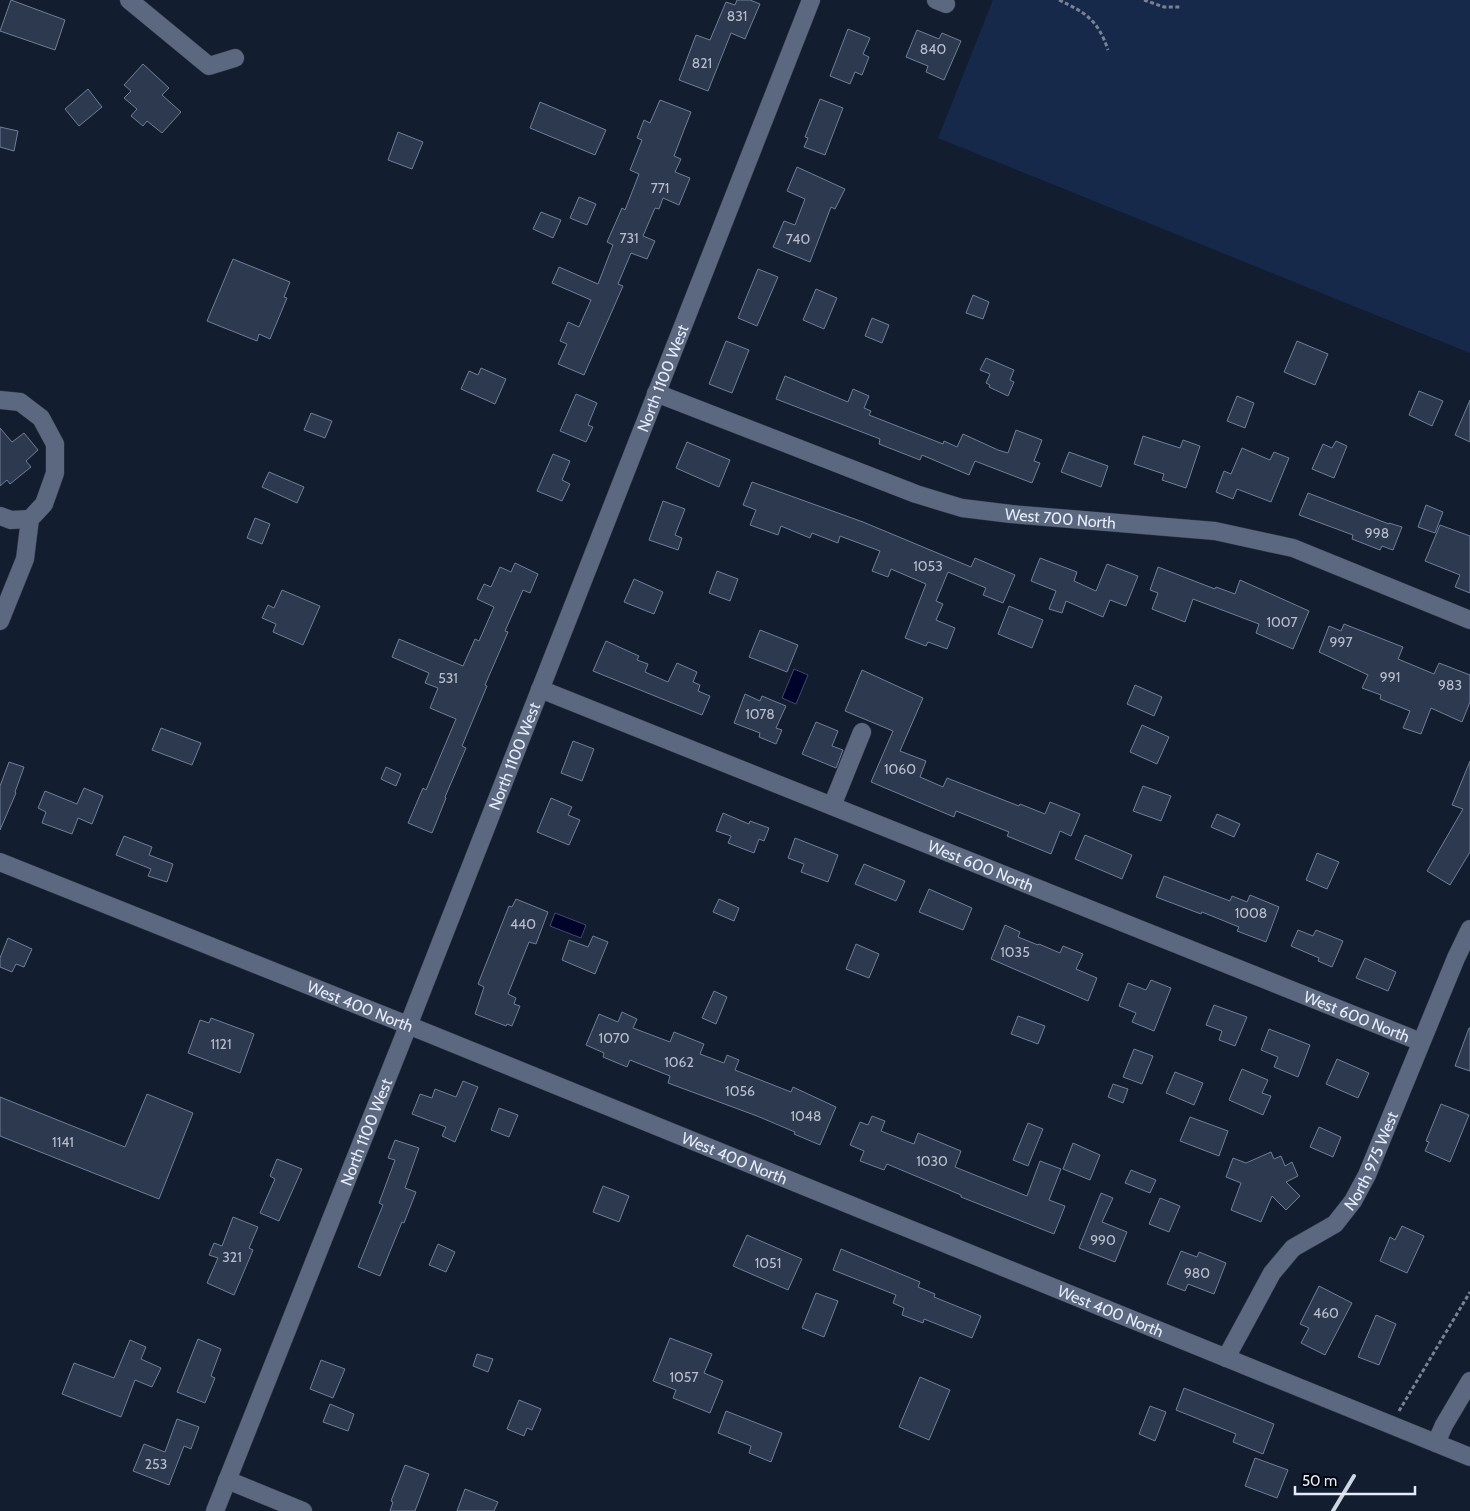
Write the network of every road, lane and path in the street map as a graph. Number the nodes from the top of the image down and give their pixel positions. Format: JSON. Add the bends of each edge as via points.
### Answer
{"nodes":[{"id":1,"x":129,"y":0,"type":"edge"},
{"id":2,"x":811,"y":0,"type":"edge"},
{"id":3,"x":1059,"y":0,"type":"edge"},
{"id":4,"x":1144,"y":0,"type":"edge"},
{"id":5,"x":1180,"y":7,"type":"dead end"},
{"id":6,"x":1108,"y":50,"type":"dead end"},
{"id":7,"x":235,"y":58,"type":"dead end"},
{"id":8,"x":656,"y":393,"type":"junction"},
{"id":9,"x":0,"y":400,"type":"edge"},
{"id":10,"x":0,"y":516,"type":"edge"},
{"id":11,"x":30,"y":519,"type":"junction"},
{"id":12,"x":1470,"y":620,"type":"edge"},
{"id":13,"x":0,"y":621,"type":"edge"},
{"id":14,"x":540,"y":689,"type":"junction"},
{"id":15,"x":862,"y":732,"type":"dead end"},
{"id":16,"x":832,"y":806,"type":"junction"},
{"id":17,"x":0,"y":862,"type":"edge"},
{"id":18,"x":1470,"y":929,"type":"edge"},
{"id":19,"x":408,"y":1026,"type":"junction"},
{"id":20,"x":1421,"y":1042,"type":"junction"},
{"id":21,"x":1470,"y":1292,"type":"edge"},
{"id":22,"x":1226,"y":1358,"type":"junction"},
{"id":23,"x":1470,"y":1381,"type":"edge"},
{"id":24,"x":1401,"y":1406,"type":"dead end"},
{"id":25,"x":1436,"y":1443,"type":"junction"},
{"id":26,"x":1470,"y":1457,"type":"edge"},
{"id":27,"x":227,"y":1480,"type":"junction"},
{"id":28,"x":215,"y":1511,"type":"edge"},
{"id":29,"x":302,"y":1511,"type":"edge"}],
"edges":[{"from":1,"to":7,"type":"street","via":[[210,66]]},
{"from":2,"to":8,"type":"street","name":"North 1100 West"},
{"from":3,"to":6,"type":"path","via":[[1093,20]]},
{"from":4,"to":5,"type":"path","via":[[1164,7]]},
{"from":8,"to":12,"type":"street","name":"West 700 North","via":[[916,494],[962,508],[1215,531],[1293,548]]},
{"from":8,"to":14,"type":"street","name":"North 1100 West"},
{"from":9,"to":11,"type":"street","via":[[20,402],[41,418],[55,444],[54,473],[44,504]]},
{"from":10,"to":11,"type":"street","via":[[11,520]]},
{"from":11,"to":13,"type":"street","via":[[25,559]]},
{"from":14,"to":16,"type":"street","name":"West 600 North"},
{"from":14,"to":19,"type":"street","name":"North 1100 West"},
{"from":15,"to":16,"type":"street"},
{"from":16,"to":20,"type":"street","name":"West 600 North"},
{"from":17,"to":19,"type":"street","name":"West 400 North"},
{"from":18,"to":20,"type":"street","name":"North 975 West"},
{"from":19,"to":22,"type":"street","name":"West 400 North"},
{"from":19,"to":27,"type":"street","name":"North 1100 West"},
{"from":20,"to":22,"type":"street","name":"North 975 West","via":[[1368,1175],[1353,1200],[1335,1224],[1293,1248],[1272,1273]]},
{"from":21,"to":24,"type":"path"},
{"from":22,"to":25,"type":"street","name":"West 400 North"},
{"from":23,"to":25,"type":"street"},
{"from":25,"to":26,"type":"street","name":"West 400 North"},
{"from":27,"to":28,"type":"street","name":"North 1100 West"},
{"from":27,"to":29,"type":"street"}]}
